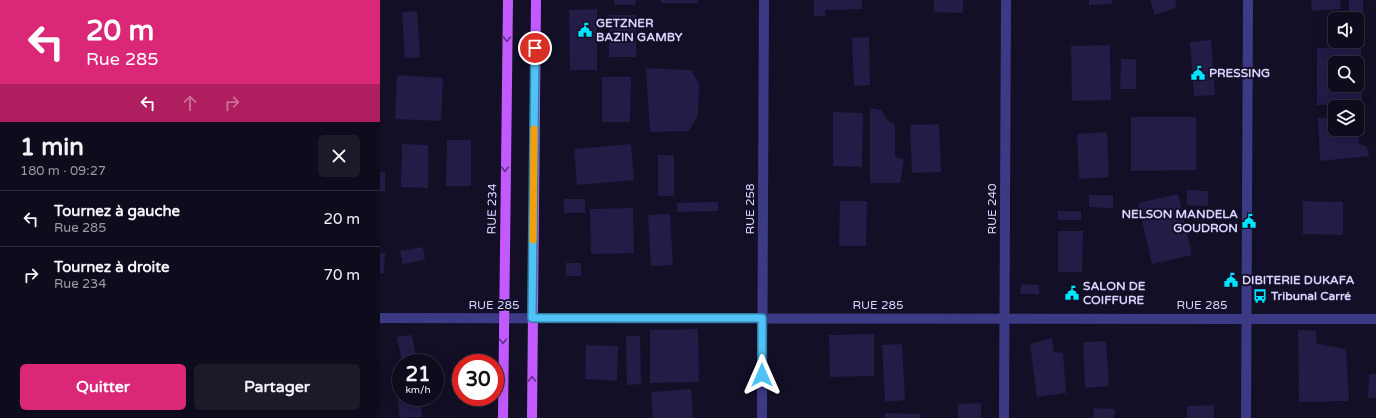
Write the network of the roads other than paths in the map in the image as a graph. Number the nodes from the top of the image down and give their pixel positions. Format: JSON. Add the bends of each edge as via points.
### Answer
{"nodes":[{"id":1,"x":508,"y":0,"type":"edge"},
{"id":2,"x":536,"y":0,"type":"edge"},
{"id":3,"x":764,"y":0,"type":"edge"},
{"id":4,"x":1006,"y":0,"type":"edge"},
{"id":5,"x":1248,"y":0,"type":"edge"},
{"id":6,"x":380,"y":318,"type":"edge"},
{"id":7,"x":503,"y":318,"type":"junction"},
{"id":8,"x":532,"y":318,"type":"junction"},
{"id":9,"x":762,"y":318,"type":"junction"},
{"id":10,"x":1005,"y":318,"type":"junction"},
{"id":11,"x":1247,"y":318,"type":"junction"},
{"id":12,"x":1376,"y":319,"type":"edge"},
{"id":13,"x":503,"y":418,"type":"edge"},
{"id":14,"x":532,"y":418,"type":"edge"},
{"id":15,"x":762,"y":418,"type":"edge"},
{"id":16,"x":1004,"y":418,"type":"edge"},
{"id":17,"x":1246,"y":418,"type":"edge"}],
"edges":[{"from":1,"to":7,"type":"main road","name":"RUE 234","one_way":true},
{"from":2,"to":8,"type":"main road"},
{"from":3,"to":9,"type":"street","name":"RUE 258"},
{"from":4,"to":10,"type":"street","name":"RUE 240"},
{"from":5,"to":11,"type":"street"},
{"from":6,"to":7,"type":"street","name":"RUE 285"},
{"from":7,"to":8,"type":"street","name":"RUE 285"},
{"from":7,"to":13,"type":"main road","name":"RUE 234","one_way":true},
{"from":8,"to":9,"type":"street","name":"RUE 285"},
{"from":14,"to":8,"type":"main road","one_way":true},
{"from":9,"to":10,"type":"street","name":"RUE 285"},
{"from":9,"to":15,"type":"street","name":"RUE 258"},
{"from":10,"to":11,"type":"street","name":"RUE 285"},
{"from":10,"to":16,"type":"street","name":"RUE 240"},
{"from":11,"to":12,"type":"street","name":"RUE 285"},
{"from":11,"to":17,"type":"street"}]}
